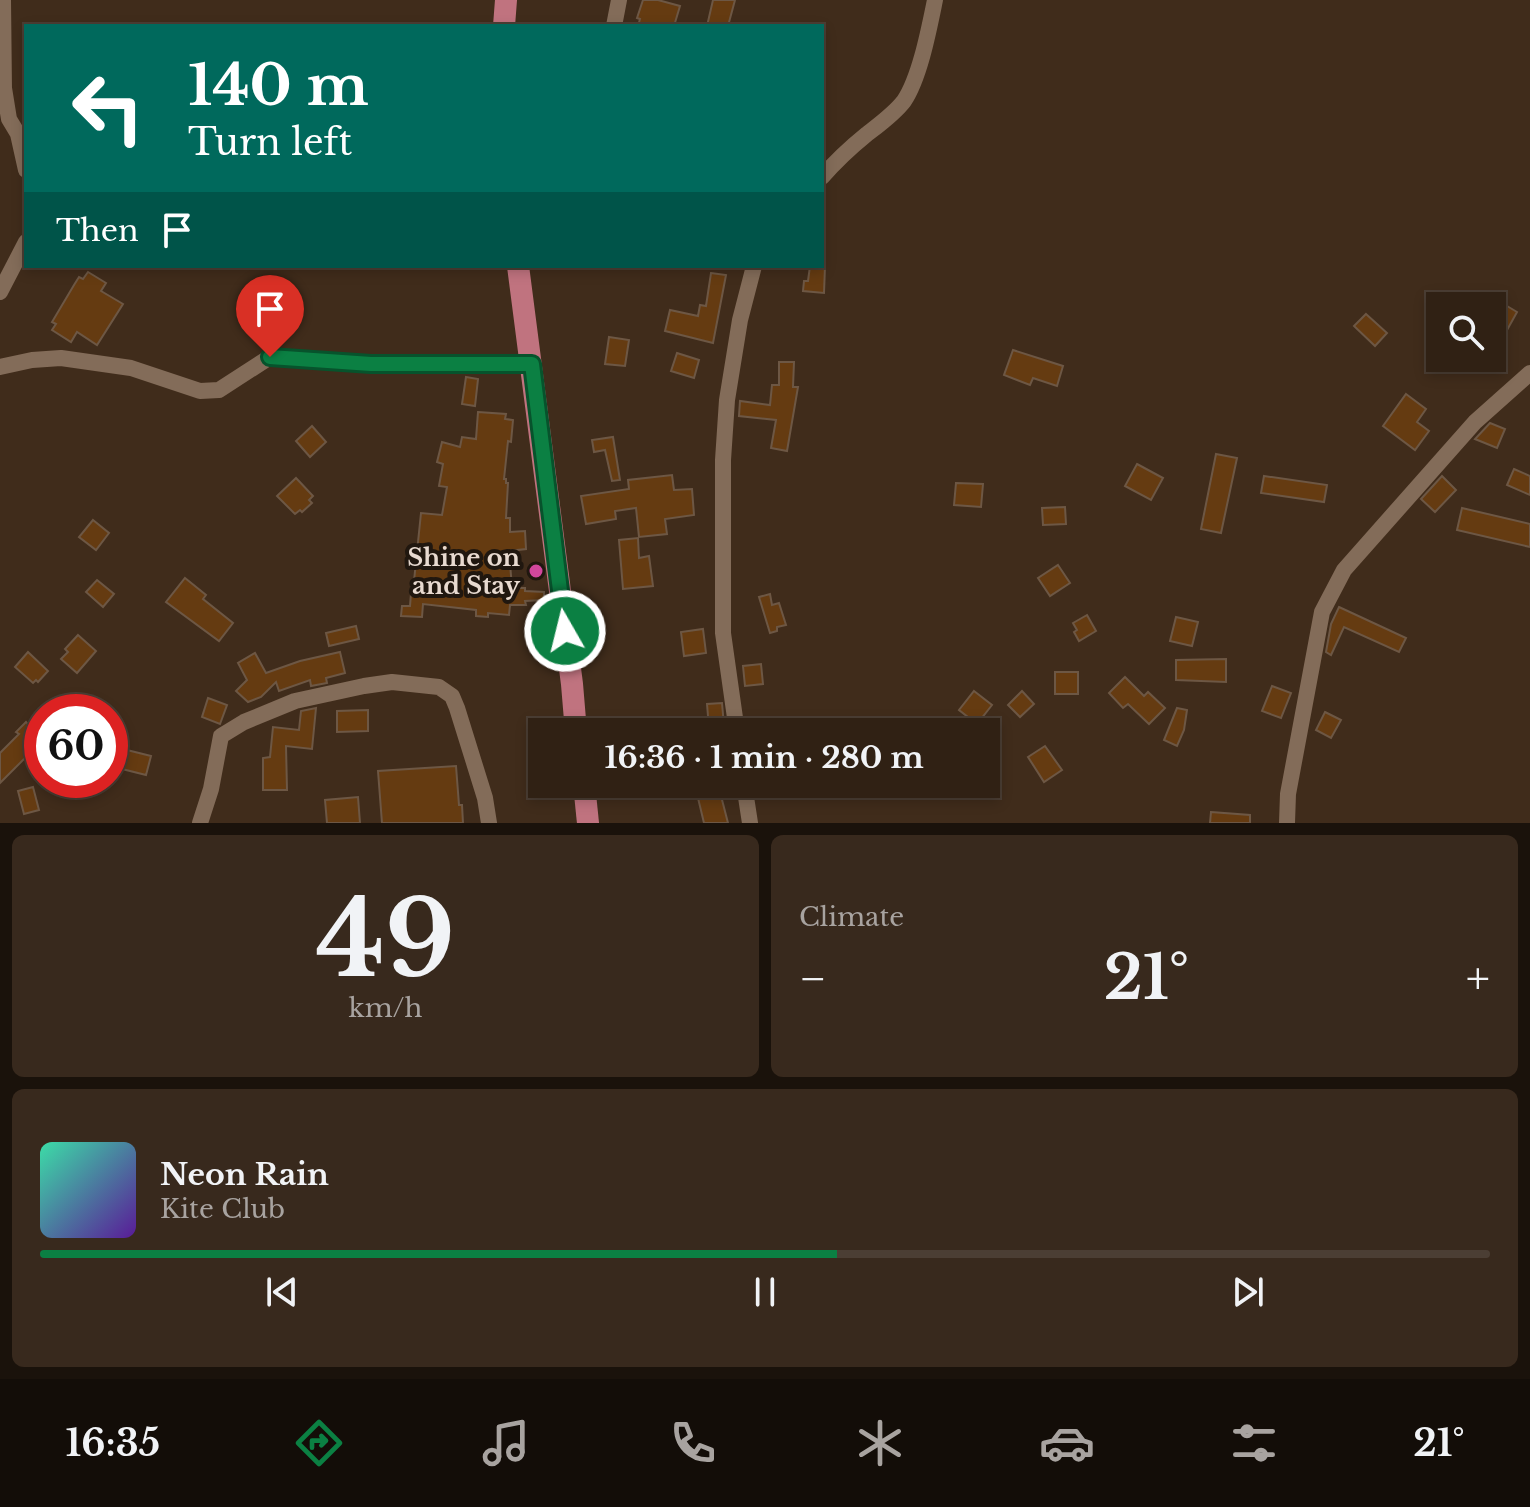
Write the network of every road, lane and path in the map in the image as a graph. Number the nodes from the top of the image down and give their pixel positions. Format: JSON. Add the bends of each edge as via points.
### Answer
{"nodes":[{"id":1,"x":3,"y":0,"type":"edge"},
{"id":2,"x":506,"y":0,"type":"edge"},
{"id":3,"x":619,"y":0,"type":"edge"},
{"id":4,"x":935,"y":0,"type":"edge"},
{"id":5,"x":504,"y":24,"type":"edge"},
{"id":6,"x":614,"y":24,"type":"edge"},
{"id":7,"x":24,"y":161,"type":"edge"},
{"id":8,"x":824,"y":175,"type":"edge"},
{"id":9,"x":24,"y":246,"type":"edge"},
{"id":10,"x":518,"y":268,"type":"edge"},
{"id":11,"x":753,"y":268,"type":"edge"},
{"id":12,"x":0,"y":292,"type":"edge"},
{"id":13,"x":532,"y":364,"type":"junction"},
{"id":14,"x":0,"y":367,"type":"edge"},
{"id":15,"x":1530,"y":373,"type":"edge"},
{"id":16,"x":575,"y":718,"type":"edge"},
{"id":17,"x":735,"y":718,"type":"edge"},
{"id":18,"x":585,"y":798,"type":"edge"},
{"id":19,"x":746,"y":798,"type":"edge"},
{"id":20,"x":200,"y":823,"type":"edge"},
{"id":21,"x":489,"y":823,"type":"edge"},
{"id":22,"x":588,"y":823,"type":"edge"},
{"id":23,"x":750,"y":823,"type":"edge"},
{"id":24,"x":1287,"y":823,"type":"edge"}],
"edges":[{"from":1,"to":7,"type":"street","via":[[4,88]]},
{"from":2,"to":5,"type":"main road"},
{"from":3,"to":6,"type":"street"},
{"from":4,"to":8,"type":"street","via":[[915,79],[904,101]]},
{"from":9,"to":12,"type":"street"},
{"from":10,"to":13,"type":"main road"},
{"from":11,"to":17,"type":"street","via":[[737,333],[723,460],[723,633]]},
{"from":13,"to":14,"type":"street","via":[[371,364],[270,357],[219,390],[200,391],[131,368],[61,358]]},
{"from":13,"to":16,"type":"main road"},
{"from":15,"to":24,"type":"street","via":[[1475,422],[1344,570],[1322,612]]},
{"from":18,"to":22,"type":"main road"},
{"from":19,"to":23,"type":"street"},
{"from":20,"to":21,"type":"street","via":[[221,736],[295,701],[392,682],[439,687],[452,696],[479,774]]}]}
